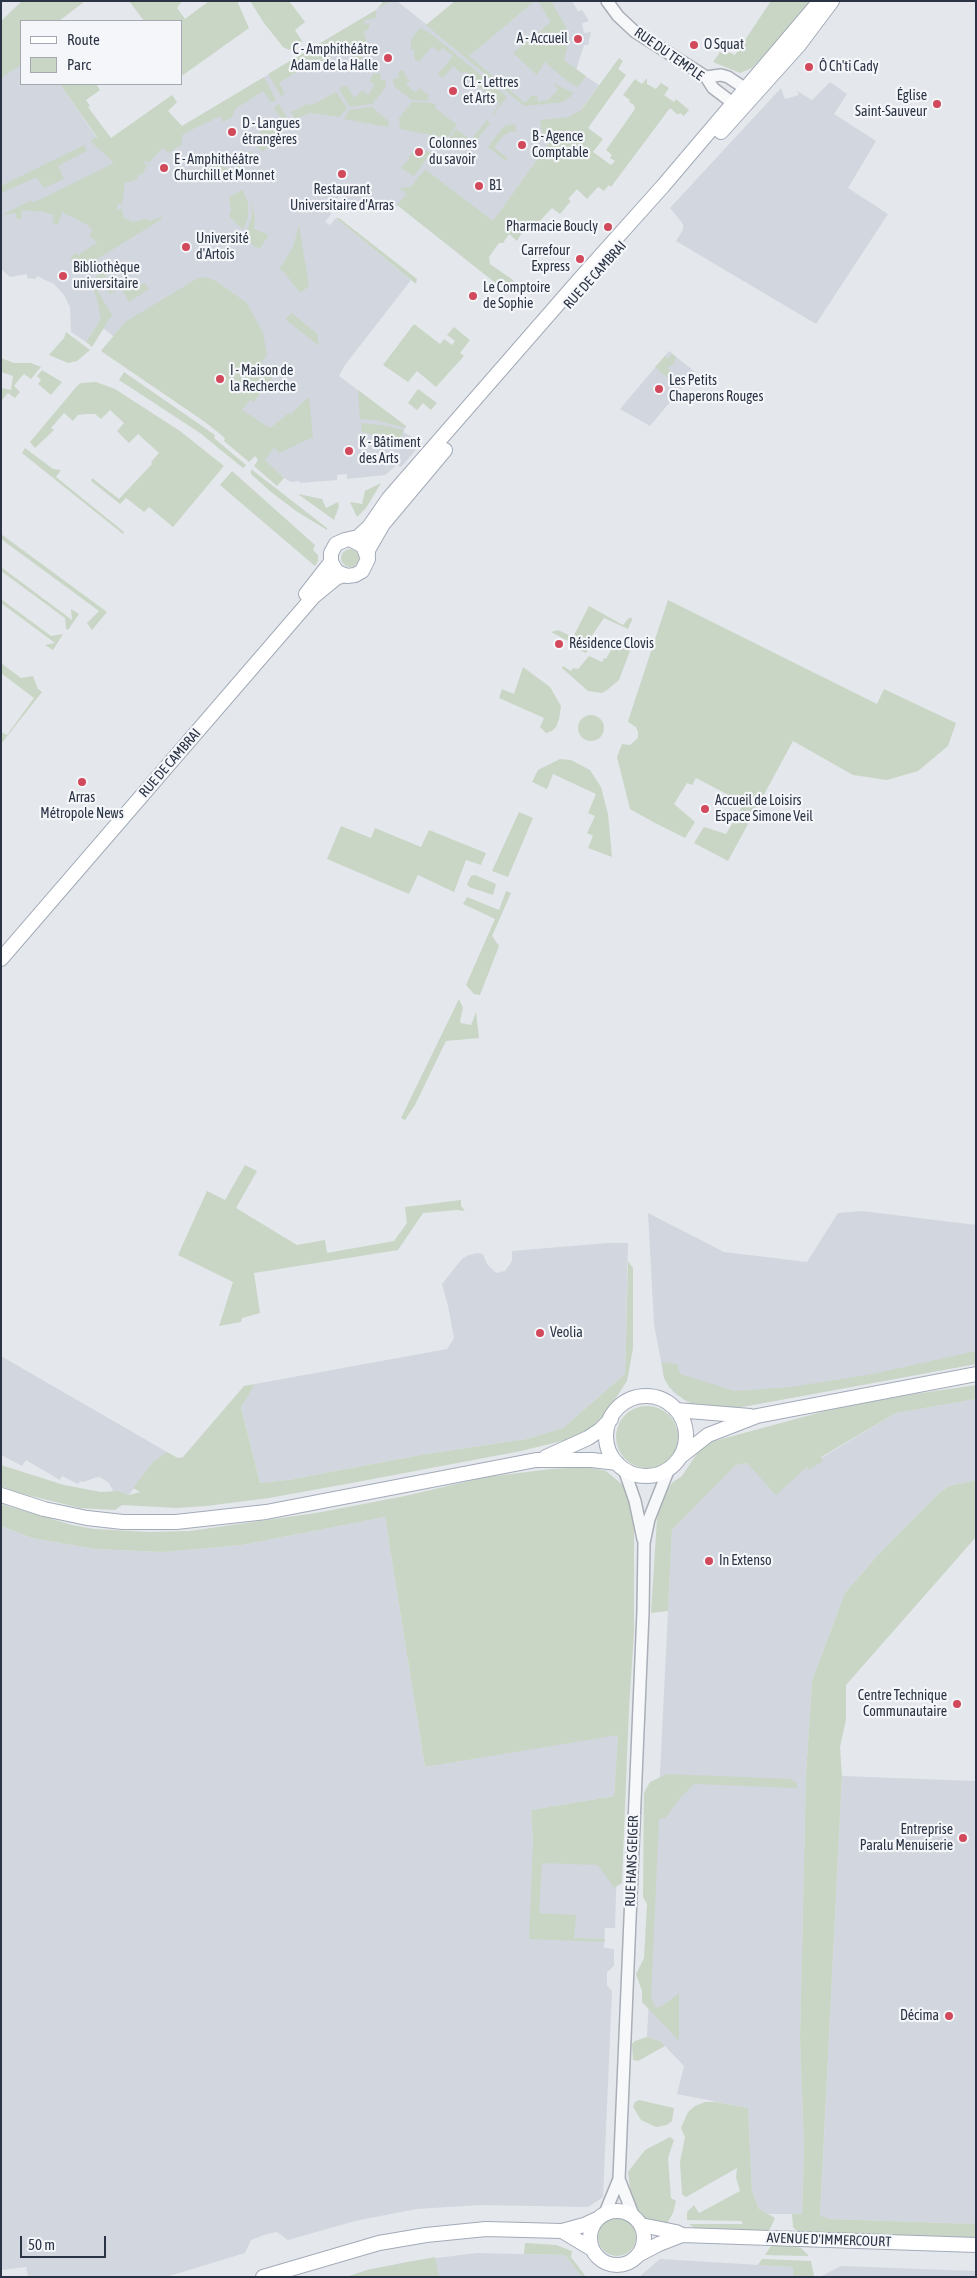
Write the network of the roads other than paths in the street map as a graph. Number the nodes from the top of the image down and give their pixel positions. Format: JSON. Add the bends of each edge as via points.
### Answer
{"nodes":[{"id":1,"x":607,"y":1,"type":"edge"},
{"id":2,"x":820,"y":1,"type":"edge"},
{"id":3,"x":832,"y":1,"type":"edge"},
{"id":4,"x":706,"y":77,"type":"junction"},
{"id":5,"x":746,"y":89,"type":"junction"},
{"id":6,"x":741,"y":104,"type":"junction"},
{"id":7,"x":350,"y":539,"type":"junction"},
{"id":8,"x":368,"y":555,"type":"junction"},
{"id":9,"x":331,"y":562,"type":"junction"},
{"id":10,"x":344,"y":575,"type":"junction"},
{"id":11,"x":1,"y":946,"type":"edge"},
{"id":12,"x":1,"y":959,"type":"edge"},
{"id":13,"x":976,"y":1374,"type":"edge"},
{"id":14,"x":676,"y":1410,"type":"junction"},
{"id":15,"x":758,"y":1416,"type":"junction"},
{"id":16,"x":611,"y":1418,"type":"junction"},
{"id":17,"x":680,"y":1456,"type":"junction"},
{"id":18,"x":536,"y":1460,"type":"junction"},
{"id":19,"x":621,"y":1466,"type":"junction"},
{"id":20,"x":668,"y":1471,"type":"junction"},
{"id":21,"x":1,"y":1495,"type":"edge"},
{"id":22,"x":644,"y":1543,"type":"junction"},
{"id":23,"x":619,"y":2179,"type":"junction"},
{"id":24,"x":601,"y":2216,"type":"junction"},
{"id":25,"x":637,"y":2221,"type":"junction"},
{"id":26,"x":562,"y":2231,"type":"junction"},
{"id":27,"x":682,"y":2235,"type":"junction"},
{"id":28,"x":976,"y":2245,"type":"edge"},
{"id":29,"x":592,"y":2249,"type":"junction"},
{"id":30,"x":638,"y":2255,"type":"junction"},
{"id":31,"x":263,"y":2277,"type":"edge"}],
"edges":[{"from":1,"to":4,"type":"street","name":"RUE DU TEMPLE","via":[[634,31]]},
{"from":2,"to":5,"type":"main road","name":"RUE DE CAMBRAI"},
{"from":3,"to":6,"type":"main road","name":"RUE DE CAMBRAI","via":[[799,45]]},
{"from":4,"to":5,"type":"street","via":[[721,75]]},
{"from":4,"to":6,"type":"street","name":"RUE DU TEMPLE","via":[[713,88]]},
{"from":5,"to":6,"type":"main road","name":"RUE DE CAMBRAI"},
{"from":6,"to":7,"type":"main road","name":"RUE DE CAMBRAI","via":[[663,186],[389,498],[369,527],[358,537]]},
{"from":6,"to":8,"type":"main road","name":"RUE DE CAMBRAI","via":[[402,500],[375,537]]},
{"from":7,"to":8,"type":"main road","via":[[360,542]]},
{"from":7,"to":9,"type":"main road","via":[[336,544]]},
{"from":8,"to":10,"type":"main road","via":[[362,571]]},
{"from":9,"to":10,"type":"main road","via":[[334,569]]},
{"from":9,"to":11,"type":"main road","name":"RUE DE CAMBRAI"},
{"from":10,"to":12,"type":"main road","name":"RUE DE CAMBRAI","via":[[314,596]]},
{"from":13,"to":15,"type":"main road"},
{"from":14,"to":15,"type":"main road"},
{"from":14,"to":16,"type":"main road","via":[[662,1400],[643,1396],[624,1403]]},
{"from":14,"to":17,"type":"main road","via":[[686,1431]]},
{"from":15,"to":17,"type":"main road","via":[[708,1435]]},
{"from":16,"to":18,"type":"main road","via":[[588,1438]]},
{"from":16,"to":19,"type":"main road","via":[[608,1448]]},
{"from":17,"to":20,"type":"main road"},
{"from":18,"to":19,"type":"main road","via":[[592,1460]]},
{"from":18,"to":21,"type":"main road","via":[[266,1512],[176,1522],[87,1518]]},
{"from":19,"to":20,"type":"main road","via":[[632,1473],[649,1476]]},
{"from":19,"to":22,"type":"street","name":"RUE HANS GEIGER","via":[[635,1501]]},
{"from":20,"to":22,"type":"street","name":"RUE HANS GEIGER","via":[[649,1519]]},
{"from":22,"to":23,"type":"street","name":"RUE HANS GEIGER"},
{"from":23,"to":24,"type":"street","name":"RUE HANS GEIGER"},
{"from":23,"to":25,"type":"street","name":"RUE HANS GEIGER"},
{"from":24,"to":25,"type":"main road","via":[[620,2211]]},
{"from":24,"to":26,"type":"main road"},
{"from":24,"to":29,"type":"main road","via":[[590,2230]]},
{"from":25,"to":27,"type":"main road","name":"AVENUE D'IMMERCOURT"},
{"from":25,"to":30,"type":"main road","via":[[644,2241]]},
{"from":26,"to":29,"type":"main road"},
{"from":26,"to":31,"type":"main road","via":[[486,2229],[426,2235],[380,2243]]},
{"from":27,"to":28,"type":"main road","name":"AVENUE D'IMMERCOURT"},
{"from":27,"to":30,"type":"main road","name":"AVENUE D'IMMERCOURT"},
{"from":29,"to":30,"type":"main road","via":[[601,2261],[613,2265],[626,2264]]}]}
